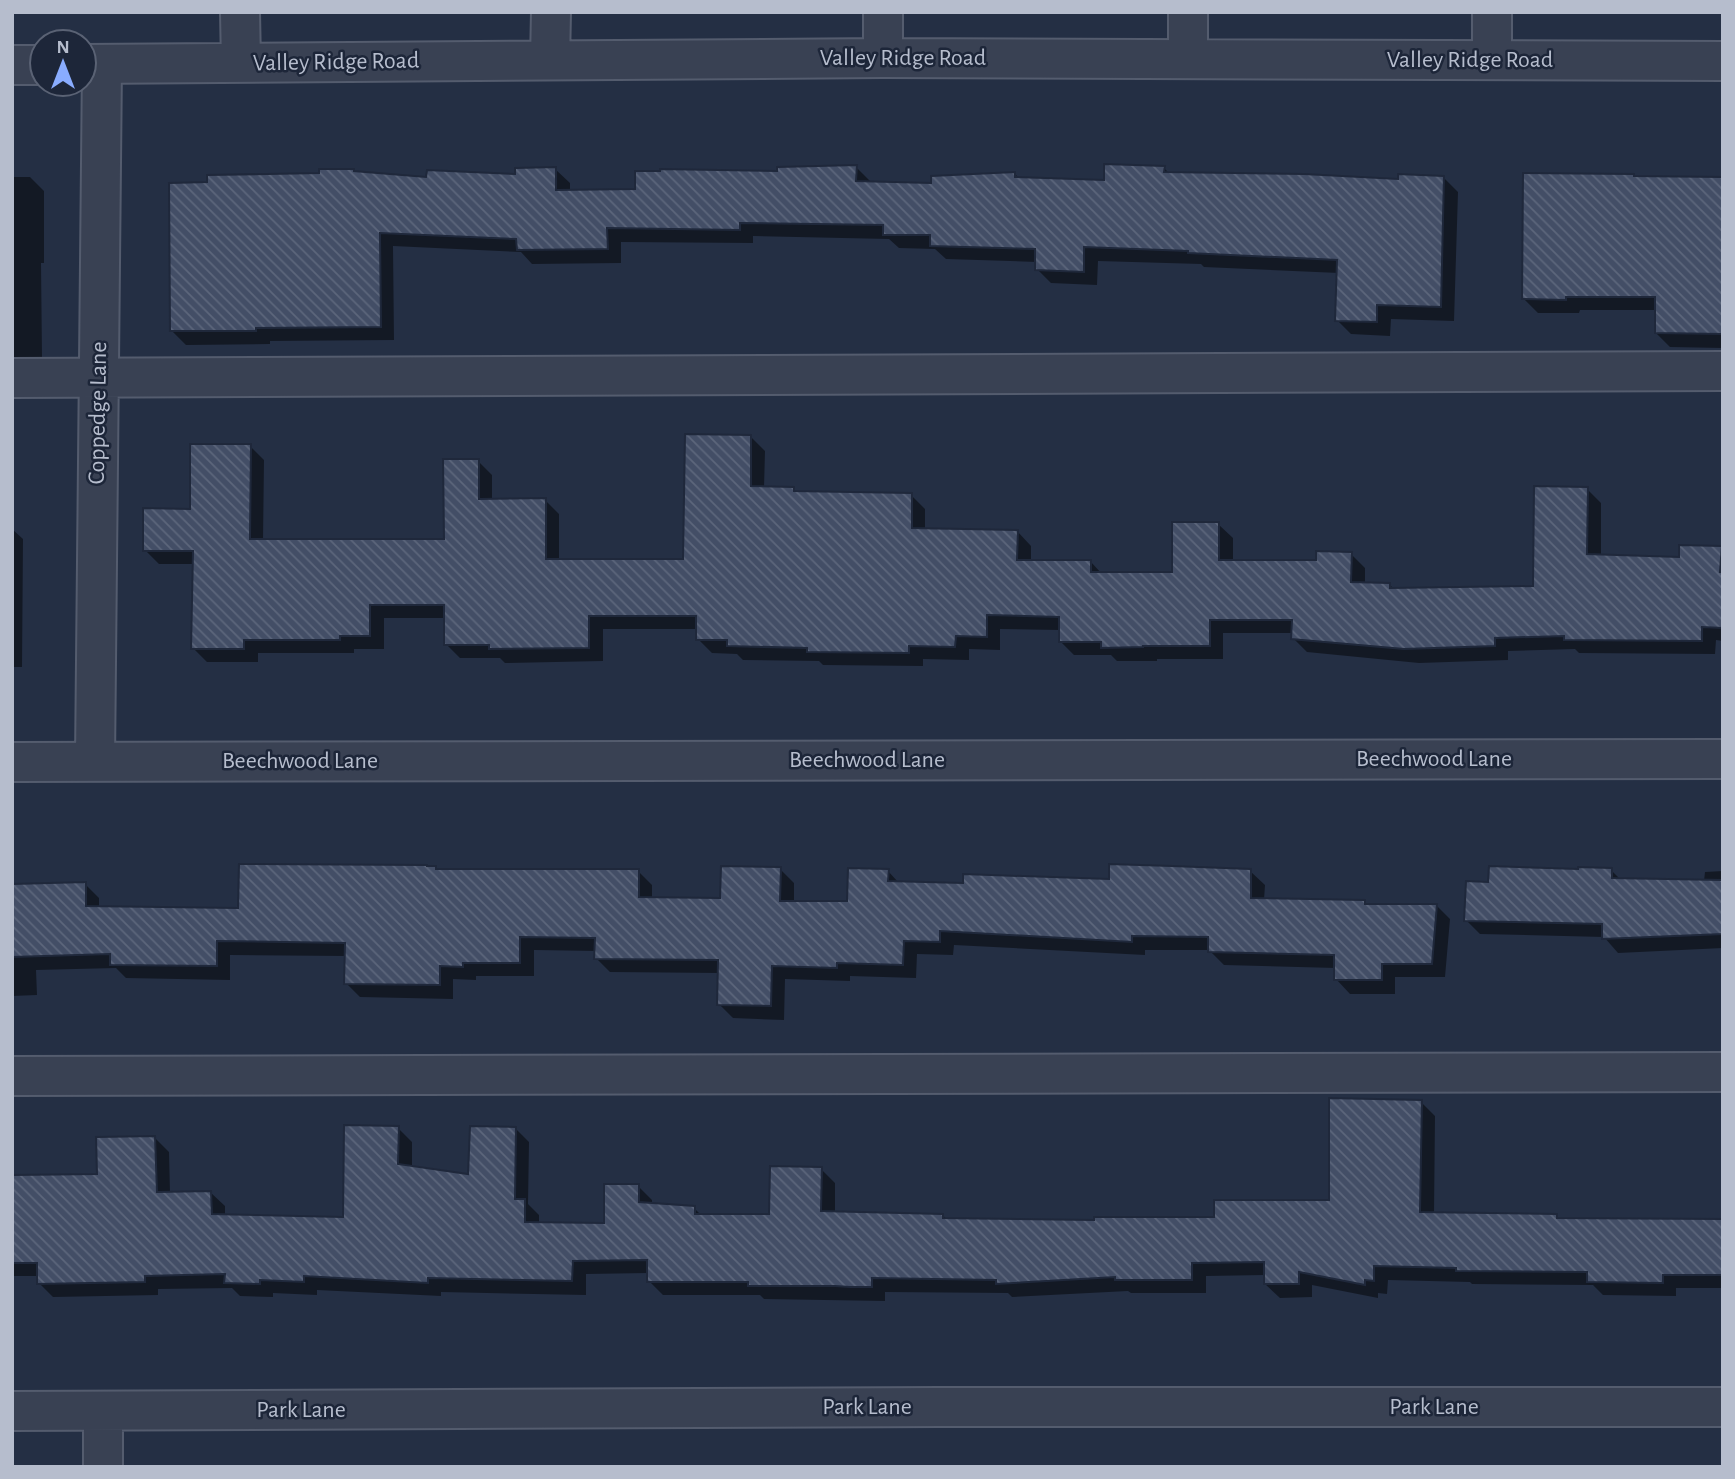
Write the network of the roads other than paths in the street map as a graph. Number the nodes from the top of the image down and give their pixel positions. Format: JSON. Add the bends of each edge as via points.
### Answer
{"nodes":[{"id":1,"x":240,"y":12,"type":"edge"},
{"id":2,"x":551,"y":12,"type":"edge"},
{"id":3,"x":883,"y":12,"type":"edge"},
{"id":4,"x":1188,"y":12,"type":"edge"},
{"id":5,"x":1492,"y":12,"type":"edge"},
{"id":6,"x":883,"y":58,"type":"junction"},
{"id":7,"x":1188,"y":58,"type":"junction"},
{"id":8,"x":550,"y":60,"type":"junction"},
{"id":9,"x":1492,"y":60,"type":"junction"},
{"id":10,"x":1723,"y":61,"type":"edge"},
{"id":11,"x":241,"y":63,"type":"junction"},
{"id":12,"x":98,"y":64,"type":"edge"},
{"id":13,"x":94,"y":98,"type":"edge"},
{"id":14,"x":1723,"y":371,"type":"edge"},
{"id":15,"x":99,"y":377,"type":"junction"},
{"id":16,"x":12,"y":378,"type":"edge"},
{"id":17,"x":1723,"y":758,"type":"edge"},
{"id":18,"x":94,"y":761,"type":"junction"},
{"id":19,"x":12,"y":762,"type":"edge"},
{"id":20,"x":1723,"y":1072,"type":"edge"},
{"id":21,"x":12,"y":1076,"type":"edge"},
{"id":22,"x":1723,"y":1406,"type":"edge"},
{"id":23,"x":12,"y":1411,"type":"edge"},
{"id":24,"x":103,"y":1411,"type":"junction"},
{"id":25,"x":103,"y":1467,"type":"edge"}],
"edges":[{"from":1,"to":11,"type":"street"},
{"from":2,"to":8,"type":"street"},
{"from":3,"to":6,"type":"street"},
{"from":4,"to":7,"type":"street"},
{"from":5,"to":9,"type":"street"},
{"from":6,"to":7,"type":"street","name":"Valley Ridge Road"},
{"from":6,"to":8,"type":"street","name":"Valley Ridge Road"},
{"from":7,"to":9,"type":"street","name":"Valley Ridge Road"},
{"from":8,"to":11,"type":"street","name":"Valley Ridge Road"},
{"from":9,"to":10,"type":"street","name":"Valley Ridge Road"},
{"from":11,"to":12,"type":"street","name":"Valley Ridge Road"},
{"from":13,"to":15,"type":"street","name":"Coppedge Lane"},
{"from":14,"to":15,"type":"street"},
{"from":15,"to":16,"type":"street"},
{"from":15,"to":18,"type":"street","name":"Coppedge Lane"},
{"from":17,"to":18,"type":"street","name":"Beechwood Lane"},
{"from":18,"to":19,"type":"street","name":"Beechwood Lane"},
{"from":20,"to":21,"type":"street"},
{"from":22,"to":24,"type":"street","name":"Park Lane"},
{"from":23,"to":24,"type":"street","name":"Park Lane"},
{"from":24,"to":25,"type":"street"}]}
